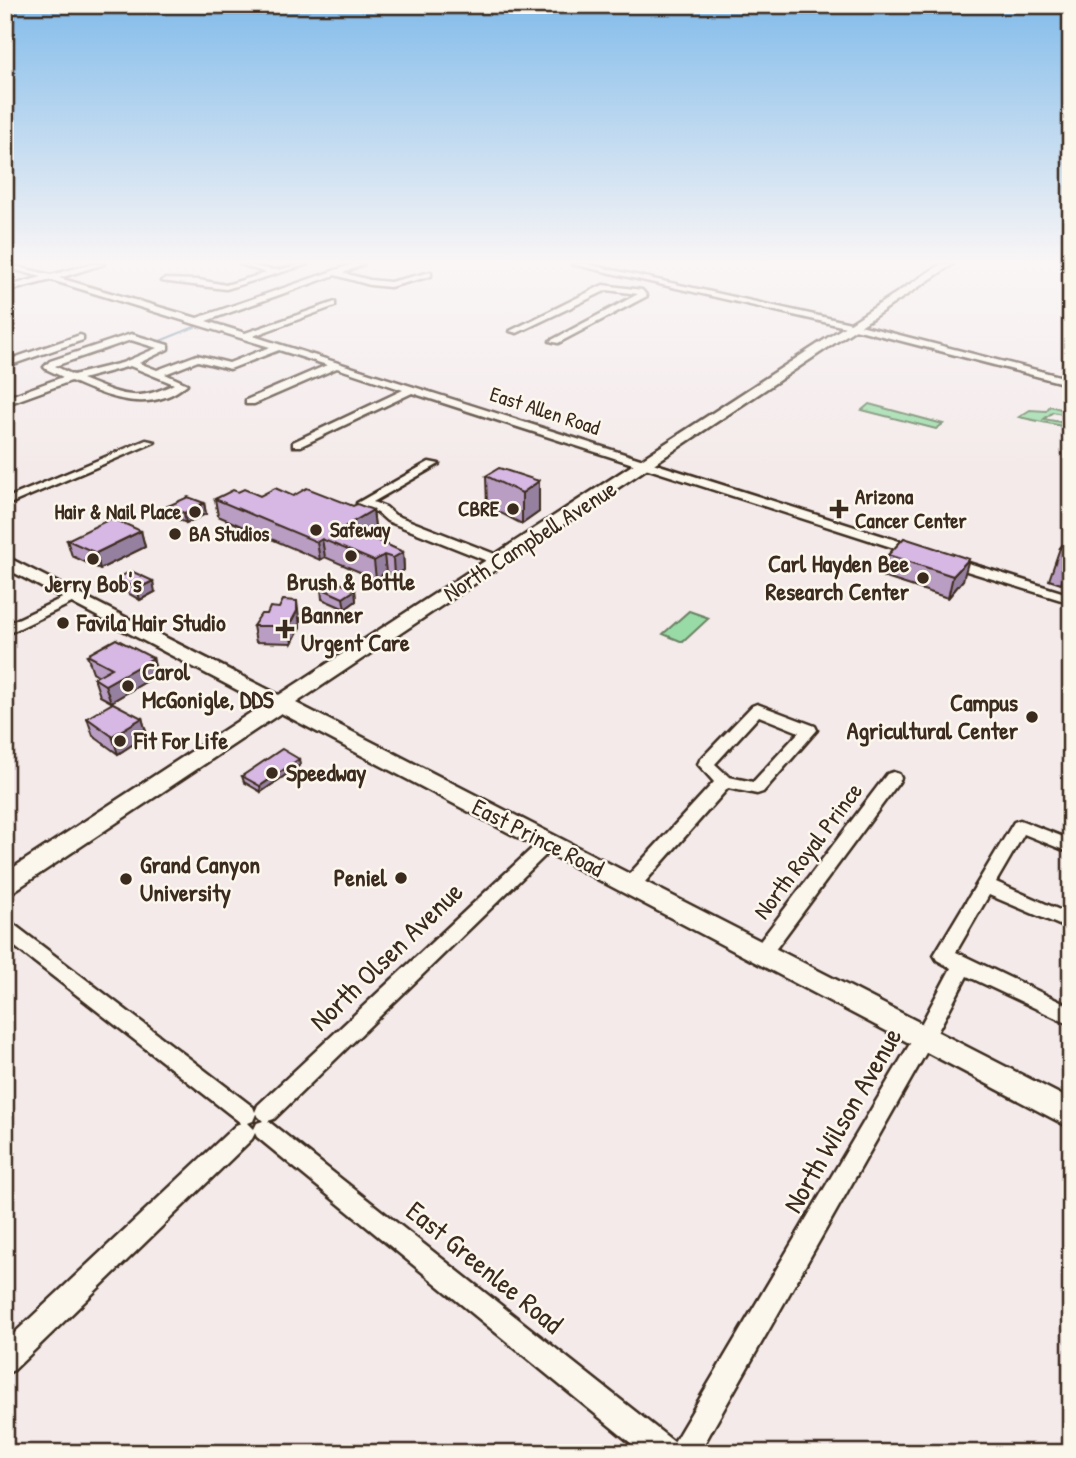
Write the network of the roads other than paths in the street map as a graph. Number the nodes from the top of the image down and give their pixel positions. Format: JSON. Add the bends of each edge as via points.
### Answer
{"nodes":[{"id":1,"x":232,"y":332,"type":"edge"},
{"id":2,"x":255,"y":332,"type":"edge"},
{"id":3,"x":573,"y":332,"type":"edge"},
{"id":4,"x":845,"y":332,"type":"edge"},
{"id":5,"x":877,"y":332,"type":"edge"},
{"id":6,"x":244,"y":336,"type":"junction"},
{"id":7,"x":80,"y":338,"type":"dead end"},
{"id":8,"x":555,"y":341,"type":"dead end"},
{"id":9,"x":278,"y":346,"type":"junction"},
{"id":10,"x":128,"y":362,"type":"junction"},
{"id":11,"x":5,"y":364,"type":"edge"},
{"id":12,"x":336,"y":365,"type":"junction"},
{"id":13,"x":158,"y":373,"type":"junction"},
{"id":14,"x":75,"y":378,"type":"junction"},
{"id":15,"x":1071,"y":382,"type":"edge"},
{"id":16,"x":412,"y":389,"type":"junction"},
{"id":17,"x":5,"y":402,"type":"edge"},
{"id":18,"x":250,"y":402,"type":"dead end"},
{"id":19,"x":150,"y":442,"type":"dead end"},
{"id":20,"x":297,"y":444,"type":"dead end"},
{"id":21,"x":654,"y":459,"type":"junction"},
{"id":22,"x":433,"y":464,"type":"dead end"},
{"id":23,"x":699,"y":480,"type":"dead end"},
{"id":24,"x":5,"y":503,"type":"edge"},
{"id":25,"x":5,"y":561,"type":"edge"},
{"id":26,"x":500,"y":561,"type":"junction"},
{"id":27,"x":73,"y":597,"type":"junction"},
{"id":28,"x":1071,"y":599,"type":"edge"},
{"id":29,"x":5,"y":631,"type":"edge"},
{"id":30,"x":281,"y":704,"type":"junction"},
{"id":31,"x":893,"y":778,"type":"dead end"},
{"id":32,"x":724,"y":782,"type":"junction"},
{"id":33,"x":547,"y":844,"type":"junction"},
{"id":34,"x":1071,"y":847,"type":"edge"},
{"id":35,"x":5,"y":885,"type":"edge"},
{"id":36,"x":985,"y":885,"type":"junction"},
{"id":37,"x":630,"y":886,"type":"junction"},
{"id":38,"x":1071,"y":923,"type":"edge"},
{"id":39,"x":5,"y":928,"type":"edge"},
{"id":40,"x":762,"y":953,"type":"junction"},
{"id":41,"x":963,"y":965,"type":"junction"},
{"id":42,"x":1071,"y":1017,"type":"edge"},
{"id":43,"x":924,"y":1038,"type":"junction"},
{"id":44,"x":1071,"y":1115,"type":"edge"},
{"id":45,"x":255,"y":1122,"type":"junction"},
{"id":46,"x":5,"y":1361,"type":"edge"},
{"id":47,"x":665,"y":1453,"type":"edge"},
{"id":48,"x":683,"y":1453,"type":"edge"}],
"edges":[{"from":1,"to":6,"type":"street","name":"East Allen Road"},
{"from":2,"to":6,"type":"street"},
{"from":3,"to":8,"type":"street"},
{"from":4,"to":21,"type":"main road","name":"North Campbell Avenue"},
{"from":5,"to":15,"type":"street"},
{"from":6,"to":9,"type":"street","name":"East Allen Road"},
{"from":7,"to":11,"type":"street"},
{"from":9,"to":12,"type":"street","name":"East Allen Road"},
{"from":9,"to":13,"type":"street","via":[[230,366],[197,358]]},
{"from":10,"to":13,"type":"street"},
{"from":10,"to":14,"type":"street"},
{"from":10,"to":14,"type":"street","via":[[164,347],[132,337],[49,366]]},
{"from":12,"to":16,"type":"street","name":"East Allen Road"},
{"from":12,"to":18,"type":"street"},
{"from":13,"to":14,"type":"street","via":[[182,384],[139,400]]},
{"from":14,"to":17,"type":"street"},
{"from":16,"to":20,"type":"street"},
{"from":16,"to":21,"type":"street","name":"East Allen Road"},
{"from":19,"to":24,"type":"street"},
{"from":21,"to":23,"type":"street"},
{"from":21,"to":26,"type":"main road","name":"North Campbell Avenue"},
{"from":21,"to":28,"type":"street","name":"East Allen Road"},
{"from":22,"to":26,"type":"street","via":[[363,503]]},
{"from":25,"to":27,"type":"main road","name":"East Prince Road"},
{"from":26,"to":30,"type":"main road","name":"North Campbell Avenue"},
{"from":27,"to":29,"type":"street"},
{"from":27,"to":30,"type":"main road","name":"East Prince Road"},
{"from":30,"to":33,"type":"main road","name":"East Prince Road"},
{"from":30,"to":35,"type":"main road","name":"North Campbell Avenue"},
{"from":31,"to":40,"type":"street","name":"North Royal Prince"},
{"from":32,"to":32,"type":"street","via":[[757,788],[809,730],[757,709],[706,764]]},
{"from":32,"to":37,"type":"street"},
{"from":33,"to":37,"type":"main road","name":"East Prince Road"},
{"from":33,"to":45,"type":"street","name":"North Olsen Avenue"},
{"from":34,"to":36,"type":"street","via":[[1020,826]]},
{"from":36,"to":38,"type":"street"},
{"from":36,"to":41,"type":"street","via":[[944,955]]},
{"from":37,"to":40,"type":"main road","name":"East Prince Road"},
{"from":39,"to":45,"type":"street","name":"East Greenlee Road"},
{"from":40,"to":43,"type":"main road","name":"East Prince Road"},
{"from":41,"to":42,"type":"street"},
{"from":41,"to":43,"type":"street","name":"North Wilson Avenue"},
{"from":43,"to":44,"type":"main road","name":"East Prince Road"},
{"from":43,"to":48,"type":"street","name":"North Wilson Avenue"},
{"from":45,"to":46,"type":"street","name":"North Olsen Avenue"},
{"from":45,"to":47,"type":"street","name":"East Greenlee Road"}]}
